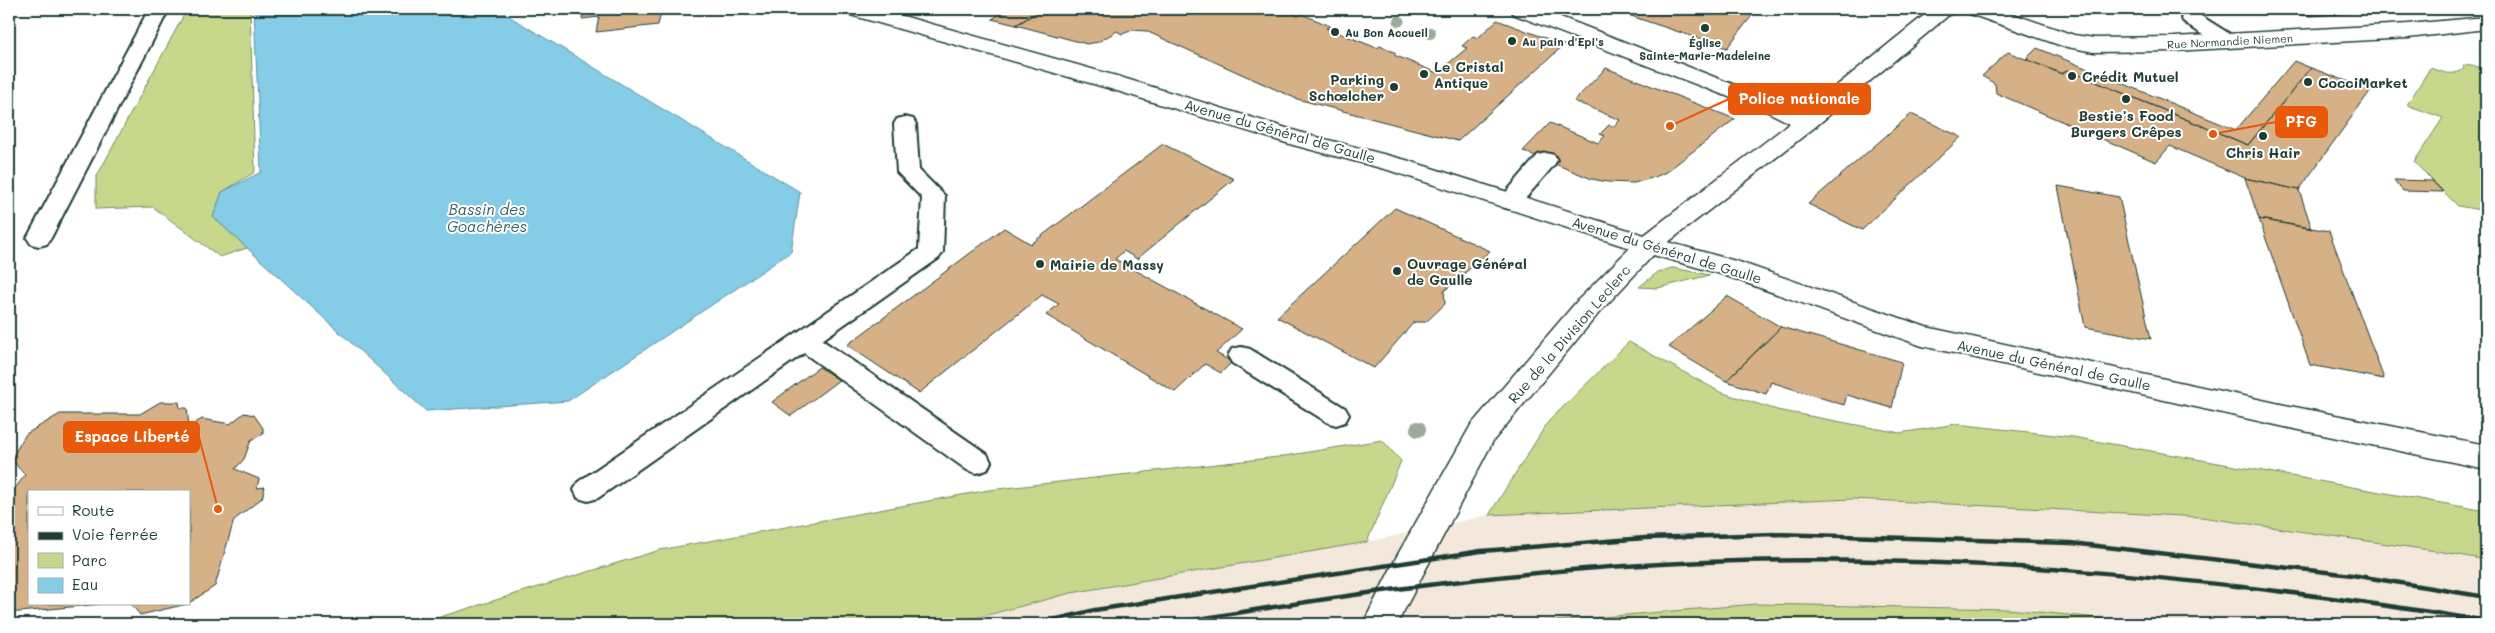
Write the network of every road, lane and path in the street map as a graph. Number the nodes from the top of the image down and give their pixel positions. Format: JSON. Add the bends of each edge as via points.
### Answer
{"nodes":[{"id":1,"x":160,"y":9,"type":"edge"},
{"id":2,"x":855,"y":9,"type":"edge"},
{"id":3,"x":1521,"y":9,"type":"edge"},
{"id":4,"x":1945,"y":9,"type":"edge"},
{"id":5,"x":1978,"y":9,"type":"edge"},
{"id":6,"x":2191,"y":18,"type":"dead end"},
{"id":7,"x":2486,"y":23,"type":"edge"},
{"id":8,"x":2226,"y":40,"type":"junction"},
{"id":9,"x":1807,"y":122,"type":"junction"},
{"id":10,"x":905,"y":124,"type":"dead end"},
{"id":11,"x":1546,"y":160,"type":"dead end"},
{"id":12,"x":1510,"y":202,"type":"junction"},
{"id":13,"x":39,"y":238,"type":"dead end"},
{"id":14,"x":1648,"y":245,"type":"junction"},
{"id":15,"x":805,"y":341,"type":"junction"},
{"id":16,"x":1241,"y":356,"type":"dead end"},
{"id":17,"x":1336,"y":415,"type":"dead end"},
{"id":18,"x":2486,"y":456,"type":"edge"},
{"id":19,"x":977,"y":462,"type":"dead end"},
{"id":20,"x":588,"y":490,"type":"dead end"},
{"id":21,"x":1380,"y":624,"type":"edge"}],
"edges":[{"from":1,"to":13,"type":"lane"},
{"from":2,"to":12,"type":"street","name":"Avenue du Général de Gaulle","via":[[1396,165]]},
{"from":3,"to":9,"type":"street","via":[[1776,107]]},
{"from":4,"to":9,"type":"street","name":"Rue de la Division Leclerc"},
{"from":5,"to":8,"type":"street","name":"Rue Normandie Niemen","via":[[2094,45]]},
{"from":6,"to":8,"type":"lane"},
{"from":7,"to":8,"type":"street","name":"Rue Normandie Niemen","via":[[2408,31]]},
{"from":9,"to":14,"type":"street","name":"Rue de la Division Leclerc"},
{"from":10,"to":15,"type":"lane","via":[[908,172],[934,196],[932,252]]},
{"from":11,"to":12,"type":"lane"},
{"from":12,"to":14,"type":"street","name":"Avenue du Général de Gaulle"},
{"from":14,"to":18,"type":"street","name":"Avenue du Général de Gaulle","via":[[1738,271],[1922,336],[2275,414]]},
{"from":14,"to":21,"type":"street","name":"Rue de la Division Leclerc","via":[[1588,307],[1482,433]]},
{"from":15,"to":19,"type":"lane"},
{"from":15,"to":20,"type":"lane"},
{"from":16,"to":17,"type":"lane"}]}
